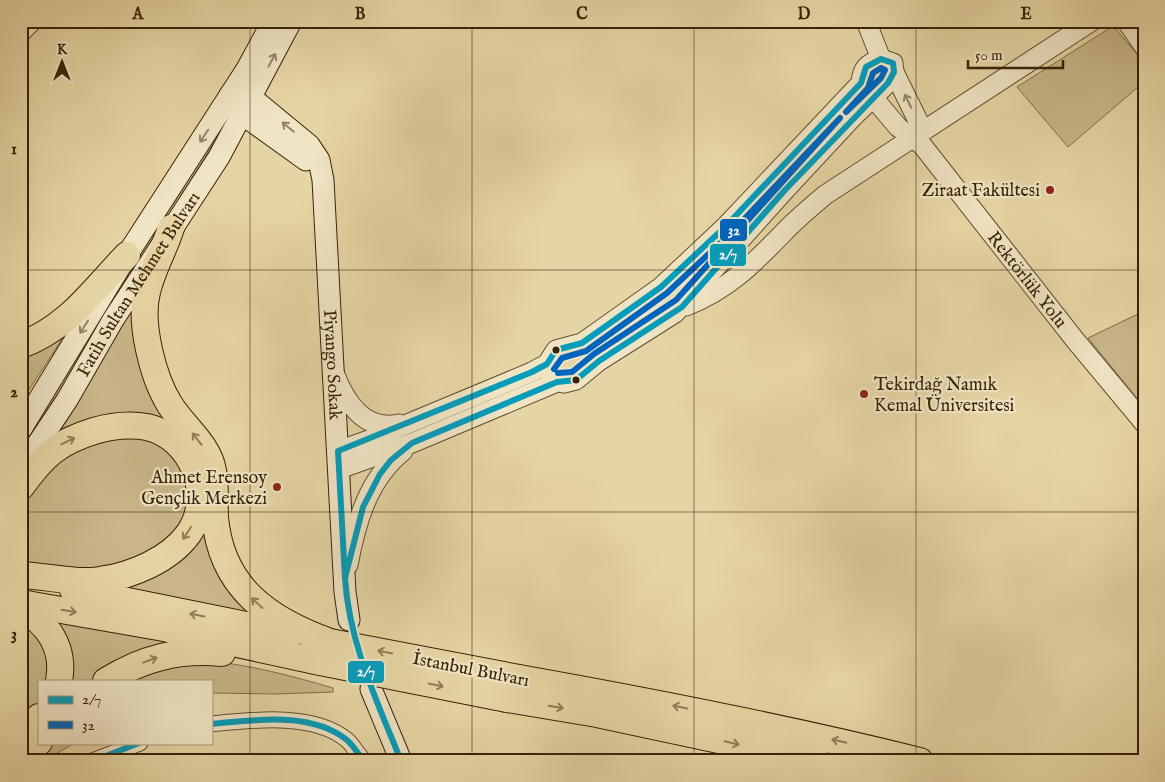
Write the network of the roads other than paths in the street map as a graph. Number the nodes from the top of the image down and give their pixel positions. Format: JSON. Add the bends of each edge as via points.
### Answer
{"nodes":[{"id":1,"x":35,"y":21,"type":"edge"},
{"id":2,"x":273,"y":21,"type":"edge"},
{"id":3,"x":292,"y":21,"type":"edge"},
{"id":4,"x":866,"y":21,"type":"edge"},
{"id":5,"x":1092,"y":21,"type":"edge"},
{"id":6,"x":1124,"y":21,"type":"edge"},
{"id":7,"x":21,"y":35,"type":"edge"},
{"id":8,"x":1144,"y":50,"type":"edge"},
{"id":9,"x":888,"y":66,"type":"junction"},
{"id":10,"x":867,"y":90,"type":"junction"},
{"id":11,"x":230,"y":95,"type":"junction"},
{"id":12,"x":248,"y":106,"type":"junction"},
{"id":13,"x":918,"y":133,"type":"junction"},
{"id":14,"x":171,"y":228,"type":"junction"},
{"id":15,"x":127,"y":255,"type":"junction"},
{"id":16,"x":661,"y":287,"type":"junction"},
{"id":17,"x":682,"y":307,"type":"junction"},
{"id":18,"x":21,"y":345,"type":"edge"},
{"id":19,"x":573,"y":346,"type":"junction"},
{"id":20,"x":547,"y":364,"type":"junction"},
{"id":21,"x":585,"y":372,"type":"junction"},
{"id":22,"x":335,"y":375,"type":"junction"},
{"id":23,"x":557,"y":382,"type":"junction"},
{"id":24,"x":415,"y":420,"type":"junction"},
{"id":25,"x":1144,"y":423,"type":"edge"},
{"id":26,"x":21,"y":429,"type":"edge"},
{"id":27,"x":412,"y":443,"type":"junction"},
{"id":28,"x":339,"y":460,"type":"junction"},
{"id":29,"x":21,"y":469,"type":"edge"},
{"id":30,"x":21,"y":487,"type":"edge"},
{"id":31,"x":21,"y":575,"type":"edge"},
{"id":32,"x":345,"y":578,"type":"junction"},
{"id":33,"x":21,"y":580,"type":"edge"},
{"id":34,"x":21,"y":603,"type":"edge"},
{"id":35,"x":21,"y":610,"type":"edge"},
{"id":36,"x":349,"y":620,"type":"dead end"},
{"id":37,"x":325,"y":652,"type":"junction"},
{"id":38,"x":59,"y":680,"type":"edge"},
{"id":39,"x":108,"y":680,"type":"edge"},
{"id":40,"x":371,"y":689,"type":"dead end"},
{"id":41,"x":513,"y":689,"type":"junction"},
{"id":42,"x":38,"y":718,"type":"edge"},
{"id":43,"x":212,"y":724,"type":"edge"},
{"id":44,"x":21,"y":735,"type":"edge"},
{"id":45,"x":38,"y":743,"type":"edge"},
{"id":46,"x":137,"y":744,"type":"edge"},
{"id":47,"x":21,"y":757,"type":"edge"},
{"id":48,"x":92,"y":761,"type":"edge"},
{"id":49,"x":365,"y":761,"type":"edge"},
{"id":50,"x":401,"y":761,"type":"edge"},
{"id":51,"x":817,"y":761,"type":"edge"},
{"id":52,"x":920,"y":761,"type":"edge"}],
"edges":[{"from":1,"to":7,"type":"street"},
{"from":2,"to":11,"type":"main road","name":"Fatih Sultan Mehmet Bulvarı"},
{"from":12,"to":3,"type":"main road","name":"Fatih Sultan Mehmet Bulvarı","one_way":true},
{"from":4,"to":9,"type":"street"},
{"from":5,"to":13,"type":"street"},
{"from":6,"to":8,"type":"street"},
{"from":9,"to":10,"type":"street","via":[[888,83]]},
{"from":9,"to":10,"type":"street","via":[[868,64],[862,75]]},
{"from":13,"to":9,"type":"street","one_way":true},
{"from":10,"to":13,"type":"street","via":[[898,127]]},
{"from":10,"to":16,"type":"street"},
{"from":10,"to":17,"type":"street"},
{"from":11,"to":12,"type":"main road","via":[[245,96]]},
{"from":11,"to":15,"type":"main road","name":"Fatih Sultan Mehmet Bulvarı","one_way":true},
{"from":12,"to":14,"type":"main road","name":"Fatih Sultan Mehmet Bulvarı","via":[[219,157]]},
{"from":12,"to":22,"type":"main road","name":"Piyango Sokak","via":[[309,146],[319,160],[323,180]]},
{"from":13,"to":17,"type":"street","via":[[825,195],[731,284],[705,299]]},
{"from":13,"to":25,"type":"street","name":"Rektörlük Yolu","via":[[922,145]]},
{"from":14,"to":29,"type":"main road","name":"Fatih Sultan Mehmet Bulvarı","via":[[67,400]]},
{"from":37,"to":14,"type":"highway","one_way":true,"via":[[304,632],[271,615],[242,588],[231,571],[223,554],[215,517],[210,460],[170,404],[159,381],[147,336],[145,310],[147,292]]},
{"from":15,"to":18,"type":"highway","via":[[76,311],[45,334]]},
{"from":15,"to":26,"type":"main road","name":"Fatih Sultan Mehmet Bulvarı","one_way":true},
{"from":16,"to":17,"type":"street"},
{"from":16,"to":19,"type":"street","via":[[582,343]]},
{"from":17,"to":21,"type":"street"},
{"from":19,"to":20,"type":"street","via":[[556,350]]},
{"from":19,"to":21,"type":"street","via":[[584,356]]},
{"from":20,"to":23,"type":"street"},
{"from":20,"to":24,"type":"street"},
{"from":21,"to":23,"type":"street","via":[[576,380],[564,384]]},
{"from":22,"to":24,"type":"street","via":[[352,407],[362,418],[391,426]]},
{"from":22,"to":28,"type":"main road","name":"Piyango Sokak"},
{"from":23,"to":27,"type":"street"},
{"from":24,"to":28,"type":"street","via":[[369,440]]},
{"from":27,"to":28,"type":"street"},
{"from":27,"to":32,"type":"street","via":[[391,460],[372,488],[363,507]]},
{"from":28,"to":32,"type":"main road","name":"Piyango Sokak"},
{"from":30,"to":31,"type":"highway","one_way":true,"via":[[36,466],[58,446],[90,433],[120,426],[147,428],[173,439],[191,460],[200,488],[200,502],[189,532],[174,548],[153,562],[126,574],[100,580]]},
{"from":32,"to":36,"type":"main road","name":"Piyango Sokak"},
{"from":37,"to":33,"type":"highway","name":"İstanbul Bulvarı","one_way":true},
{"from":34,"to":37,"type":"highway","name":"İstanbul Bulvarı","one_way":true},
{"from":35,"to":38,"type":"highway","via":[[42,622],[57,647]]},
{"from":39,"to":37,"type":"highway","one_way":true,"via":[[140,663],[179,652]]},
{"from":37,"to":41,"type":"highway","name":"İstanbul Bulvarı","bridge":true},
{"from":40,"to":50,"type":"main road"},
{"from":41,"to":51,"type":"highway","name":"İstanbul Bulvarı","one_way":true,"via":[[597,714]]},
{"from":52,"to":41,"type":"highway","name":"İstanbul Bulvarı","one_way":true,"via":[[678,706]]},
{"from":42,"to":44,"type":"highway"},
{"from":43,"to":49,"type":"street","via":[[251,720],[296,721],[323,726],[348,740]]},
{"from":45,"to":47,"type":"highway"},
{"from":46,"to":48,"type":"street"}]}
